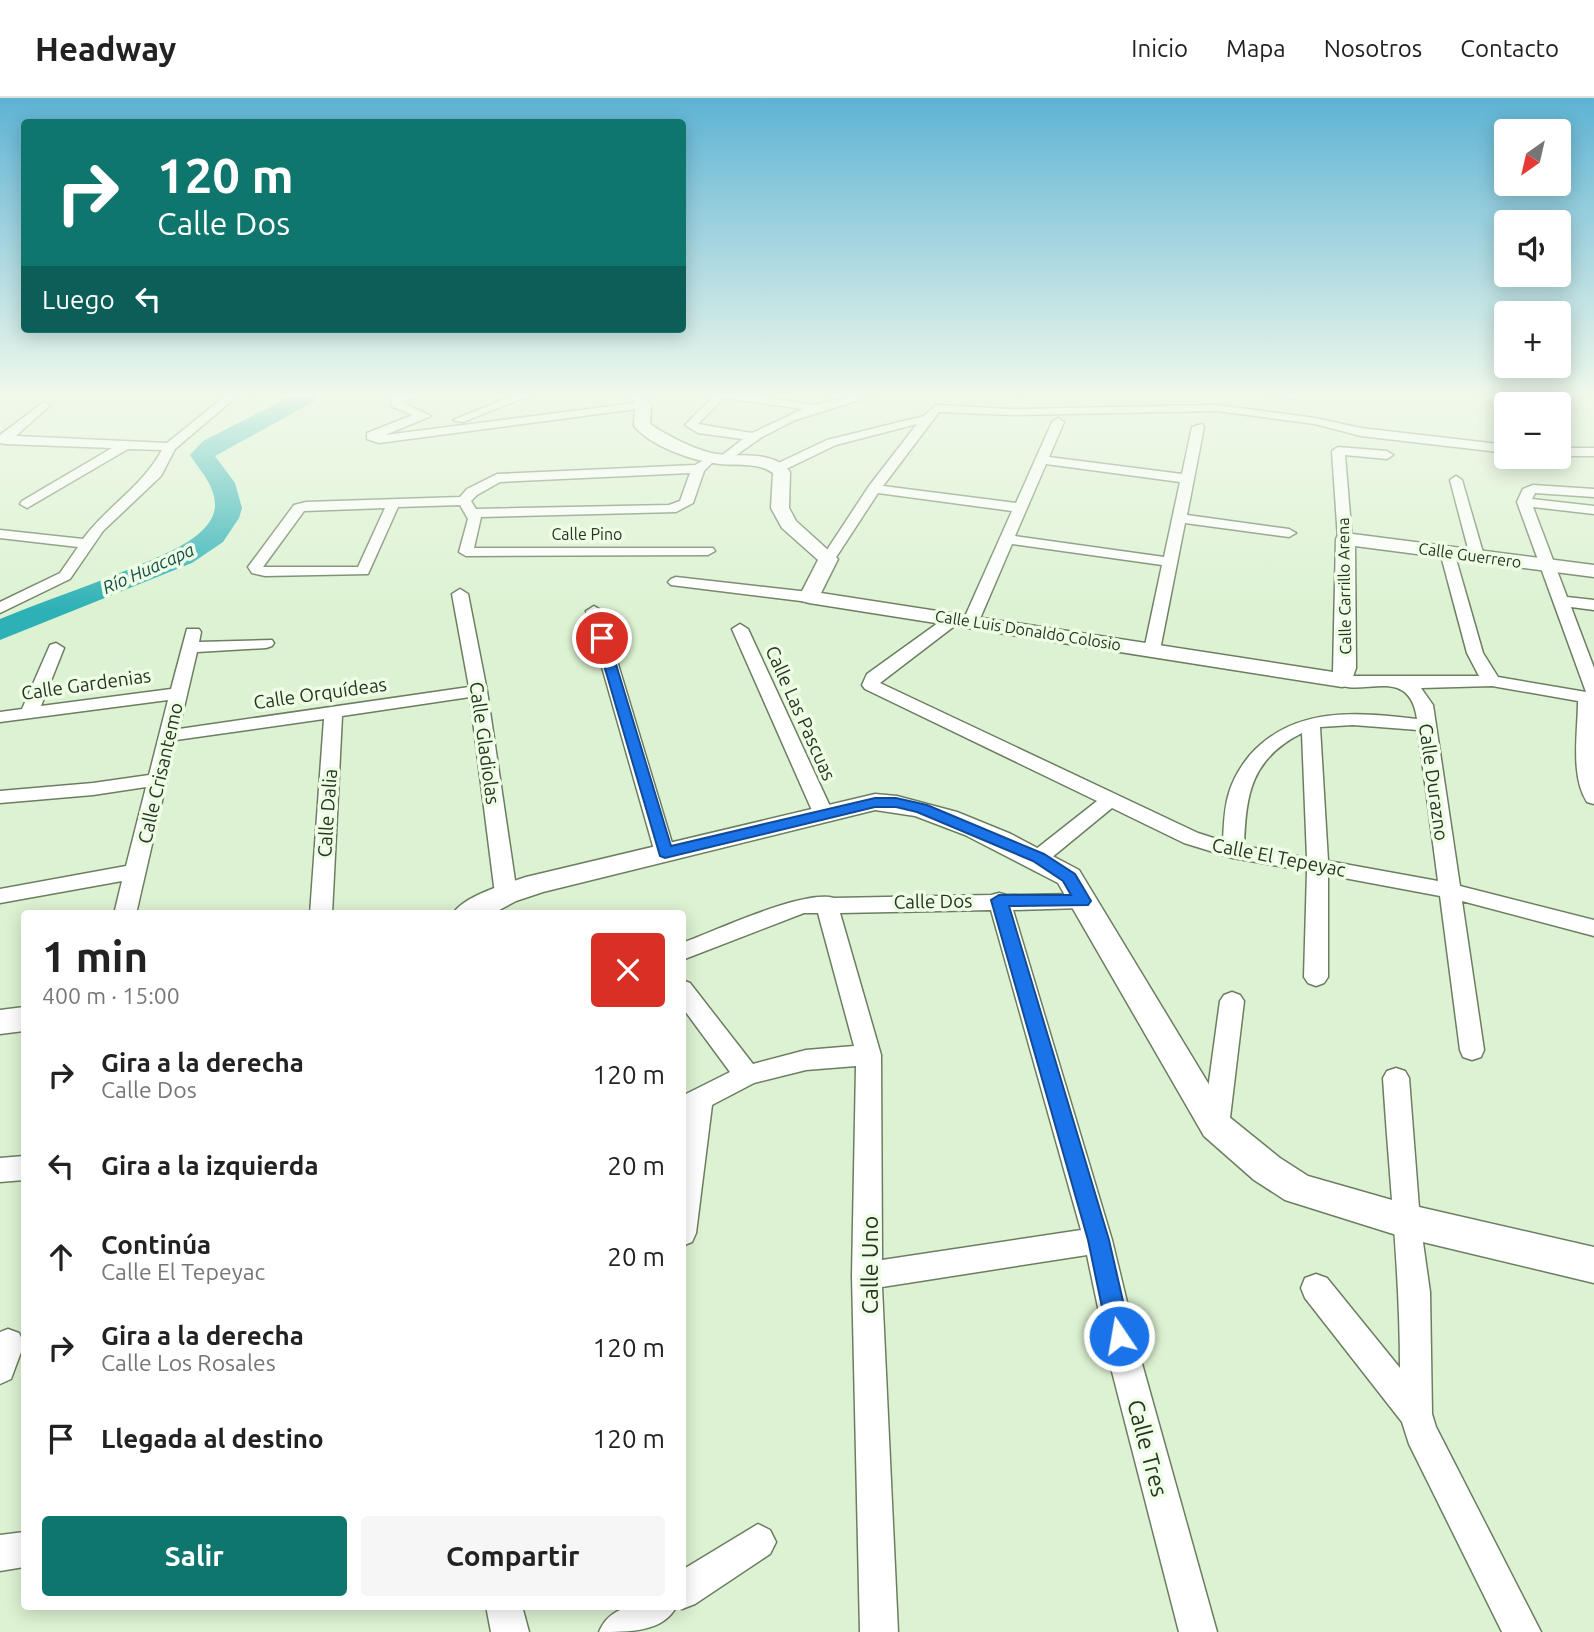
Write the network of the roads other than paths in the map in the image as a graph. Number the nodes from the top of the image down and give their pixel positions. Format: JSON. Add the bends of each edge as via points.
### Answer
{"nodes":[{"id":1,"x":88,"y":468,"type":"edge"},
{"id":2,"x":159,"y":468,"type":"edge"},
{"id":3,"x":701,"y":468,"type":"edge"},
{"id":4,"x":778,"y":468,"type":"edge"},
{"id":5,"x":890,"y":468,"type":"edge"},
{"id":6,"x":1039,"y":468,"type":"edge"},
{"id":7,"x":1097,"y":468,"type":"edge"},
{"id":8,"x":1190,"y":468,"type":"edge"},
{"id":9,"x":1339,"y":468,"type":"edge"},
{"id":10,"x":698,"y":469,"type":"junction"},
{"id":11,"x":1187,"y":480,"type":"junction"},
{"id":12,"x":1456,"y":480,"type":"dead end"},
{"id":13,"x":874,"y":489,"type":"junction"},
{"id":14,"x":493,"y":493,"type":"junction"},
{"id":15,"x":1594,"y":493,"type":"edge"},
{"id":16,"x":464,"y":501,"type":"junction"},
{"id":17,"x":1524,"y":502,"type":"junction"},
{"id":18,"x":27,"y":504,"type":"dead end"},
{"id":19,"x":393,"y":504,"type":"junction"},
{"id":20,"x":1021,"y":508,"type":"junction"},
{"id":21,"x":1594,"y":510,"type":"edge"},
{"id":22,"x":473,"y":513,"type":"junction"},
{"id":23,"x":1179,"y":519,"type":"junction"},
{"id":24,"x":1289,"y":533,"type":"dead end"},
{"id":25,"x":0,"y":534,"type":"edge"},
{"id":26,"x":1007,"y":539,"type":"junction"},
{"id":27,"x":1345,"y":540,"type":"junction"},
{"id":28,"x":88,"y":544,"type":"junction"},
{"id":29,"x":708,"y":551,"type":"dead end"},
{"id":30,"x":1447,"y":552,"type":"junction"},
{"id":31,"x":1476,"y":556,"type":"junction"},
{"id":32,"x":828,"y":559,"type":"junction"},
{"id":33,"x":1170,"y":562,"type":"junction"},
{"id":34,"x":1546,"y":565,"type":"junction"},
{"id":35,"x":1594,"y":571,"type":"edge"},
{"id":36,"x":676,"y":582,"type":"dead end"},
{"id":37,"x":460,"y":594,"type":"dead end"},
{"id":38,"x":809,"y":597,"type":"junction"},
{"id":39,"x":1562,"y":601,"type":"junction"},
{"id":40,"x":1594,"y":605,"type":"edge"},
{"id":41,"x":0,"y":608,"type":"edge"},
{"id":42,"x":594,"y":611,"type":"dead end"},
{"id":43,"x":963,"y":619,"type":"junction"},
{"id":44,"x":740,"y":629,"type":"dead end"},
{"id":45,"x":1576,"y":639,"type":"junction"},
{"id":46,"x":1594,"y":642,"type":"edge"},
{"id":47,"x":266,"y":643,"type":"dead end"},
{"id":48,"x":56,"y":648,"type":"dead end"},
{"id":49,"x":1152,"y":650,"type":"junction"},
{"id":50,"x":1342,"y":680,"type":"junction"},
{"id":51,"x":1492,"y":681,"type":"junction"},
{"id":52,"x":1403,"y":683,"type":"junction"},
{"id":53,"x":478,"y":691,"type":"junction"},
{"id":54,"x":178,"y":693,"type":"junction"},
{"id":55,"x":1592,"y":695,"type":"edge"},
{"id":56,"x":29,"y":713,"type":"junction"},
{"id":57,"x":333,"y":713,"type":"junction"},
{"id":58,"x":0,"y":717,"type":"edge"},
{"id":59,"x":1311,"y":723,"type":"junction"},
{"id":60,"x":1426,"y":726,"type":"junction"},
{"id":61,"x":169,"y":736,"type":"junction"},
{"id":62,"x":158,"y":779,"type":"junction"},
{"id":63,"x":0,"y":797,"type":"edge"},
{"id":64,"x":1594,"y":798,"type":"edge"},
{"id":65,"x":1111,"y":799,"type":"junction"},
{"id":66,"x":824,"y":815,"type":"junction"},
{"id":67,"x":1233,"y":851,"type":"junction"},
{"id":68,"x":665,"y":853,"type":"junction"},
{"id":69,"x":1038,"y":858,"type":"junction"},
{"id":70,"x":1318,"y":865,"type":"junction"},
{"id":71,"x":137,"y":871,"type":"junction"},
{"id":72,"x":1449,"y":890,"type":"junction"},
{"id":73,"x":506,"y":894,"type":"junction"},
{"id":74,"x":0,"y":896,"type":"edge"},
{"id":75,"x":999,"y":900,"type":"junction"},
{"id":76,"x":1082,"y":901,"type":"junction"},
{"id":77,"x":826,"y":903,"type":"junction"},
{"id":78,"x":126,"y":910,"type":"edge"},
{"id":79,"x":321,"y":910,"type":"edge"},
{"id":80,"x":475,"y":910,"type":"edge"},
{"id":81,"x":1594,"y":928,"type":"edge"},
{"id":82,"x":686,"y":950,"type":"edge"},
{"id":83,"x":1316,"y":977,"type":"dead end"},
{"id":84,"x":686,"y":994,"type":"edge"},
{"id":85,"x":1232,"y":1001,"type":"dead end"},
{"id":86,"x":21,"y":1018,"type":"edge"},
{"id":87,"x":0,"y":1022,"type":"edge"},
{"id":88,"x":1472,"y":1050,"type":"dead end"},
{"id":89,"x":869,"y":1055,"type":"junction"},
{"id":90,"x":747,"y":1075,"type":"junction"},
{"id":91,"x":1396,"y":1078,"type":"dead end"},
{"id":92,"x":691,"y":1104,"type":"edge"},
{"id":93,"x":1216,"y":1126,"type":"junction"},
{"id":94,"x":21,"y":1168,"type":"edge"},
{"id":95,"x":0,"y":1170,"type":"edge"},
{"id":96,"x":686,"y":1176,"type":"edge"},
{"id":97,"x":1406,"y":1221,"type":"junction"},
{"id":98,"x":1098,"y":1240,"type":"junction"},
{"id":99,"x":1594,"y":1265,"type":"edge"},
{"id":100,"x":867,"y":1276,"type":"junction"},
{"id":101,"x":1316,"y":1288,"type":"dead end"},
{"id":102,"x":1416,"y":1414,"type":"junction"},
{"id":103,"x":758,"y":1542,"type":"dead end"},
{"id":104,"x":21,"y":1550,"type":"edge"},
{"id":105,"x":0,"y":1553,"type":"edge"},
{"id":106,"x":686,"y":1588,"type":"edge"},
{"id":107,"x":652,"y":1610,"type":"edge"},
{"id":108,"x":618,"y":1632,"type":"edge"},
{"id":109,"x":879,"y":1632,"type":"edge"},
{"id":110,"x":1198,"y":1632,"type":"edge"},
{"id":111,"x":1522,"y":1632,"type":"edge"}],
"edges":[{"from":1,"to":18,"type":"street"},
{"from":2,"to":28,"type":"street"},
{"from":3,"to":10,"type":"street"},
{"from":4,"to":32,"type":"street","via":[[782,472],[780,508],[789,524]]},
{"from":5,"to":13,"type":"street"},
{"from":6,"to":20,"type":"street"},
{"from":7,"to":11,"type":"street"},
{"from":8,"to":11,"type":"street"},
{"from":9,"to":27,"type":"street","name":"Calle Carrillo Arena"},
{"from":10,"to":14,"type":"street"},
{"from":10,"to":14,"type":"street","via":[[685,503],[671,509]]},
{"from":11,"to":23,"type":"street"},
{"from":12,"to":31,"type":"street"},
{"from":13,"to":20,"type":"street"},
{"from":13,"to":32,"type":"street"},
{"from":14,"to":16,"type":"street"},
{"from":14,"to":22,"type":"street"},
{"from":15,"to":17,"type":"street","via":[[1533,489]]},
{"from":16,"to":19,"type":"street"},
{"from":16,"to":22,"type":"street"},
{"from":17,"to":21,"type":"street"},
{"from":17,"to":34,"type":"street"},
{"from":19,"to":19,"type":"street","via":[[299,508],[255,566],[265,572],[363,571]]},
{"from":20,"to":26,"type":"street"},
{"from":22,"to":29,"type":"street","name":"Calle Pino","via":[[466,552]]},
{"from":23,"to":24,"type":"street"},
{"from":23,"to":33,"type":"street"},
{"from":25,"to":28,"type":"street"},
{"from":26,"to":33,"type":"street"},
{"from":26,"to":43,"type":"street"},
{"from":27,"to":30,"type":"street","name":"Calle Guerrero"},
{"from":27,"to":50,"type":"street","name":"Calle Carrillo Arena"},
{"from":28,"to":41,"type":"street","via":[[65,576]]},
{"from":30,"to":31,"type":"street","name":"Calle Guerrero"},
{"from":30,"to":51,"type":"street","via":[[1475,653]]},
{"from":31,"to":34,"type":"street","name":"Calle Guerrero"},
{"from":32,"to":38,"type":"street"},
{"from":33,"to":49,"type":"street"},
{"from":34,"to":35,"type":"street","name":"Calle Guerrero"},
{"from":34,"to":39,"type":"street"},
{"from":36,"to":38,"type":"street","name":"Calle Luis Donaldo Colosio"},
{"from":37,"to":53,"type":"street","name":"Calle Gladiolas"},
{"from":38,"to":43,"type":"street","name":"Calle Luis Donaldo Colosio"},
{"from":39,"to":40,"type":"street"},
{"from":39,"to":45,"type":"street"},
{"from":42,"to":68,"type":"street"},
{"from":43,"to":49,"type":"street","name":"Calle Luis Donaldo Colosio"},
{"from":43,"to":65,"type":"street","name":"Calle El Tepeyac","via":[[873,678],[870,685]]},
{"from":44,"to":66,"type":"street","name":"Calle Las Pascuas"},
{"from":45,"to":46,"type":"street"},
{"from":45,"to":55,"type":"street"},
{"from":47,"to":54,"type":"street","name":"Calle Crisantemo","via":[[191,640]]},
{"from":48,"to":56,"type":"street"},
{"from":49,"to":50,"type":"street","name":"Calle Luis Donaldo Colosio"},
{"from":50,"to":52,"type":"street"},
{"from":51,"to":52,"type":"street"},
{"from":51,"to":55,"type":"street"},
{"from":52,"to":60,"type":"street","name":"Calle Durazno","via":[[1424,705]]},
{"from":53,"to":57,"type":"street","name":"Calle Orquídeas"},
{"from":53,"to":73,"type":"street","name":"Calle Gladiolas"},
{"from":54,"to":56,"type":"street","name":"Calle Gardenias"},
{"from":54,"to":61,"type":"street","name":"Calle Crisantemo"},
{"from":55,"to":64,"type":"street","via":[[1588,778]]},
{"from":56,"to":58,"type":"street","name":"Calle Gardenias"},
{"from":57,"to":61,"type":"street","name":"Calle Orquídeas"},
{"from":57,"to":79,"type":"street","name":"Calle Dalia"},
{"from":59,"to":60,"type":"street","via":[[1376,720]]},
{"from":59,"to":67,"type":"street","via":[[1257,757],[1244,778],[1236,800]]},
{"from":59,"to":70,"type":"street"},
{"from":60,"to":72,"type":"street","name":"Calle Durazno"},
{"from":61,"to":62,"type":"street","name":"Calle Crisantemo"},
{"from":62,"to":63,"type":"street"},
{"from":62,"to":71,"type":"street","name":"Calle Crisantemo"},
{"from":65,"to":67,"type":"street","name":"Calle El Tepeyac","via":[[1191,838]]},
{"from":65,"to":69,"type":"street"},
{"from":66,"to":68,"type":"street"},
{"from":66,"to":69,"type":"street","via":[[875,802],[896,802],[922,808]]},
{"from":67,"to":70,"type":"street","name":"Calle El Tepeyac"},
{"from":68,"to":73,"type":"street"},
{"from":69,"to":76,"type":"street","via":[[1069,877]]},
{"from":70,"to":72,"type":"street","name":"Calle El Tepeyac"},
{"from":70,"to":83,"type":"street"},
{"from":71,"to":74,"type":"street"},
{"from":71,"to":78,"type":"street","name":"Calle Crisantemo"},
{"from":72,"to":81,"type":"street","name":"Calle El Tepeyac"},
{"from":72,"to":88,"type":"street","name":"Calle Durazno"},
{"from":73,"to":80,"type":"street"},
{"from":75,"to":76,"type":"street","name":"Calle Dos"},
{"from":75,"to":77,"type":"street","name":"Calle Dos"},
{"from":75,"to":98,"type":"street","name":"Calle Tres"},
{"from":76,"to":93,"type":"street"},
{"from":77,"to":82,"type":"street","name":"Calle Dos","via":[[802,906]]},
{"from":77,"to":89,"type":"street","name":"Calle Uno"},
{"from":84,"to":90,"type":"street"},
{"from":85,"to":93,"type":"street"},
{"from":86,"to":87,"type":"street"},
{"from":89,"to":90,"type":"street","via":[[806,1060]]},
{"from":89,"to":100,"type":"street","name":"Calle Uno"},
{"from":90,"to":92,"type":"street"},
{"from":91,"to":97,"type":"street"},
{"from":92,"to":96,"type":"street"},
{"from":93,"to":97,"type":"street","via":[[1298,1189]]},
{"from":94,"to":95,"type":"street"},
{"from":97,"to":99,"type":"street"},
{"from":97,"to":102,"type":"street","via":[[1415,1292]]},
{"from":98,"to":100,"type":"street"},
{"from":98,"to":110,"type":"street","name":"Calle Tres","via":[[1125,1360]]},
{"from":100,"to":109,"type":"street","name":"Calle Uno"},
{"from":101,"to":102,"type":"street"},
{"from":102,"to":111,"type":"street"},
{"from":103,"to":106,"type":"street"},
{"from":104,"to":105,"type":"street"},
{"from":107,"to":108,"type":"street"}]}
